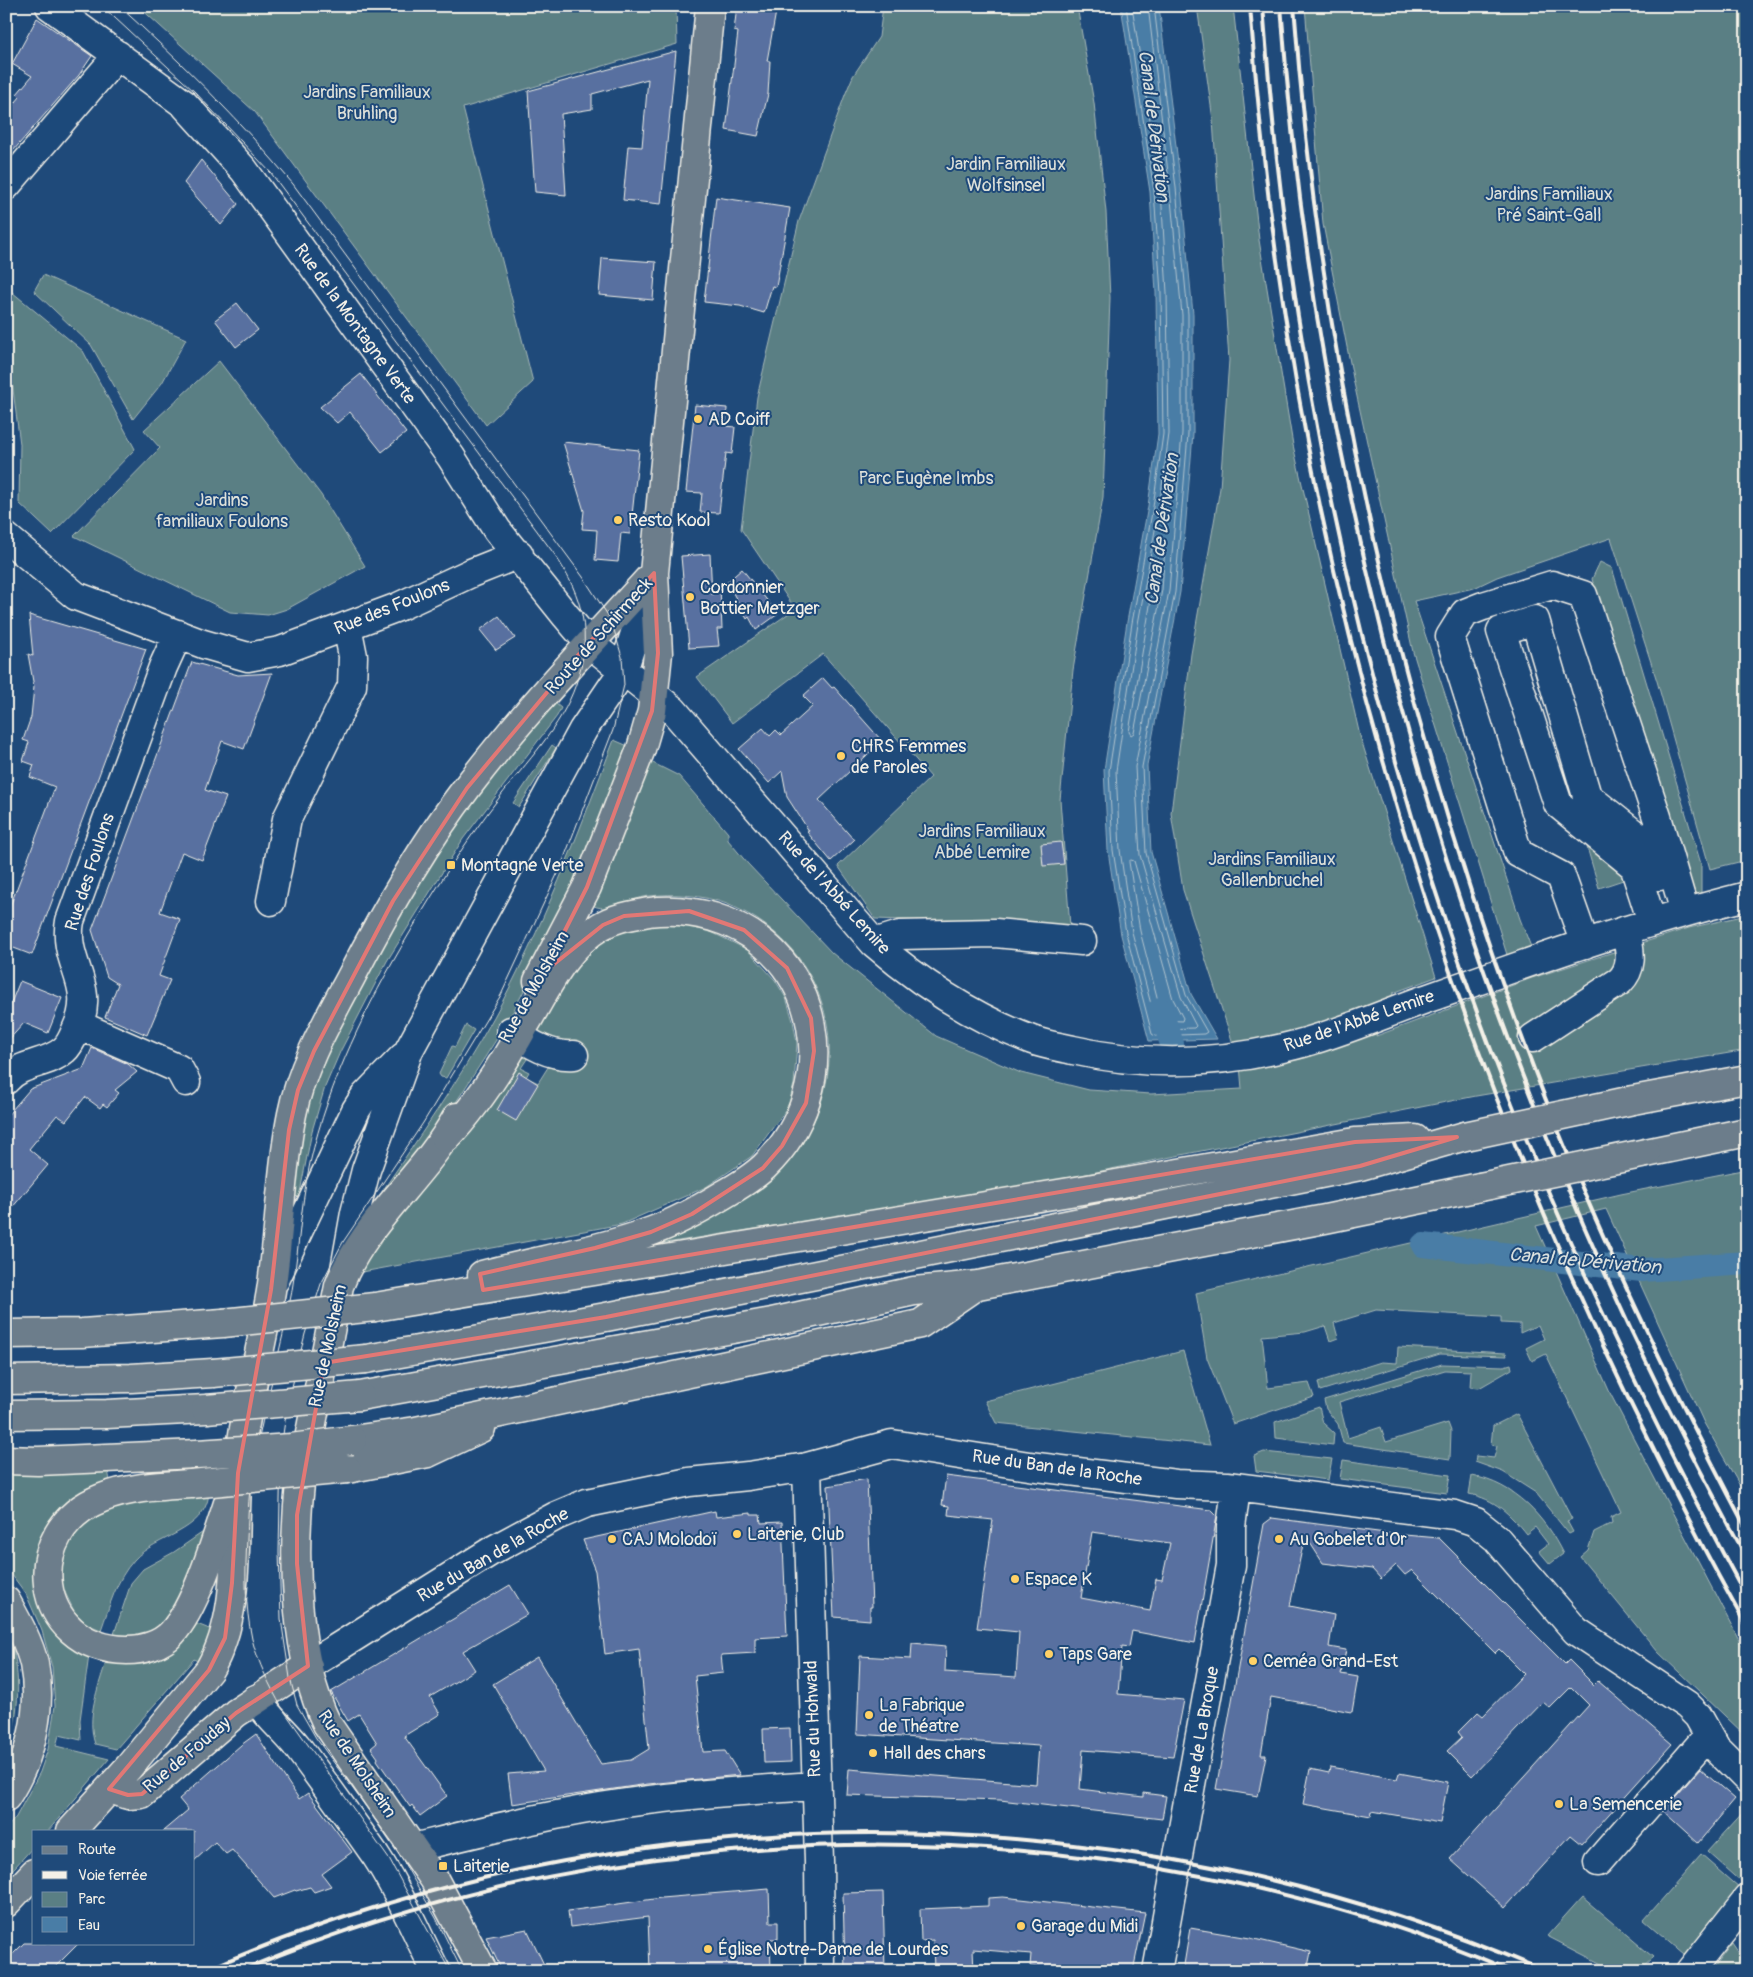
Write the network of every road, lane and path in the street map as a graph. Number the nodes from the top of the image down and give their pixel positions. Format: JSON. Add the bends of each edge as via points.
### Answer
{"nodes":[{"id":1,"x":50,"y":6,"type":"edge"},
{"id":2,"x":698,"y":6,"type":"edge"},
{"id":3,"x":710,"y":6,"type":"edge"},
{"id":4,"x":705,"y":43,"type":"junction"},
{"id":5,"x":118,"y":55,"type":"junction"},
{"id":6,"x":6,"y":186,"type":"edge"},
{"id":7,"x":6,"y":537,"type":"edge"},
{"id":8,"x":519,"y":554,"type":"junction"},
{"id":9,"x":654,"y":573,"type":"junction"},
{"id":10,"x":566,"y":616,"type":"junction"},
{"id":11,"x":347,"y":626,"type":"junction"},
{"id":12,"x":178,"y":634,"type":"junction"},
{"id":13,"x":589,"y":643,"type":"junction"},
{"id":14,"x":623,"y":671,"type":"junction"},
{"id":15,"x":563,"y":673,"type":"junction"},
{"id":16,"x":664,"y":702,"type":"junction"},
{"id":17,"x":1561,"y":706,"type":"junction"},
{"id":18,"x":1528,"y":716,"type":"junction"},
{"id":19,"x":1587,"y":796,"type":"junction"},
{"id":20,"x":1558,"y":804,"type":"junction"},
{"id":21,"x":1747,"y":896,"type":"edge"},
{"id":22,"x":271,"y":901,"type":"dead end"},
{"id":23,"x":1670,"y":916,"type":"junction"},
{"id":24,"x":1626,"y":930,"type":"junction"},
{"id":25,"x":1082,"y":941,"type":"dead end"},
{"id":26,"x":874,"y":943,"type":"junction"},
{"id":27,"x":1584,"y":944,"type":"junction"},
{"id":28,"x":79,"y":1025,"type":"junction"},
{"id":29,"x":515,"y":1034,"type":"junction"},
{"id":30,"x":1533,"y":1038,"type":"dead end"},
{"id":31,"x":409,"y":1050,"type":"junction"},
{"id":32,"x":574,"y":1055,"type":"dead end"},
{"id":33,"x":1747,"y":1079,"type":"edge"},
{"id":34,"x":6,"y":1080,"type":"edge"},
{"id":35,"x":186,"y":1082,"type":"dead end"},
{"id":36,"x":1747,"y":1132,"type":"edge"},
{"id":37,"x":1461,"y":1136,"type":"junction"},
{"id":38,"x":345,"y":1271,"type":"junction"},
{"id":39,"x":978,"y":1285,"type":"junction"},
{"id":40,"x":271,"y":1290,"type":"junction"},
{"id":41,"x":387,"y":1305,"type":"junction"},
{"id":42,"x":6,"y":1334,"type":"edge"},
{"id":43,"x":6,"y":1380,"type":"edge"},
{"id":44,"x":532,"y":1405,"type":"junction"},
{"id":45,"x":6,"y":1415,"type":"edge"},
{"id":46,"x":6,"y":1460,"type":"edge"},
{"id":47,"x":807,"y":1467,"type":"junction"},
{"id":48,"x":238,"y":1473,"type":"junction"},
{"id":49,"x":1236,"y":1488,"type":"junction"},
{"id":50,"x":6,"y":1601,"type":"edge"},
{"id":51,"x":308,"y":1666,"type":"junction"},
{"id":52,"x":256,"y":1699,"type":"junction"},
{"id":53,"x":1708,"y":1736,"type":"junction"},
{"id":54,"x":1747,"y":1779,"type":"edge"},
{"id":55,"x":816,"y":1786,"type":"junction"},
{"id":56,"x":109,"y":1789,"type":"junction"},
{"id":57,"x":6,"y":1796,"type":"edge"},
{"id":58,"x":72,"y":1830,"type":"edge"},
{"id":59,"x":413,"y":1848,"type":"junction"},
{"id":60,"x":1598,"y":1862,"type":"dead end"},
{"id":61,"x":32,"y":1874,"type":"edge"},
{"id":62,"x":1747,"y":1900,"type":"edge"},
{"id":63,"x":6,"y":1903,"type":"edge"},
{"id":64,"x":436,"y":1971,"type":"edge"},
{"id":65,"x":483,"y":1971,"type":"edge"},
{"id":66,"x":820,"y":1971,"type":"edge"},
{"id":67,"x":1158,"y":1971,"type":"edge"},
{"id":68,"x":1690,"y":1971,"type":"edge"}],
"edges":[{"from":1,"to":5,"type":"street","name":"Rue de la Montagne Verte"},
{"from":2,"to":4,"type":"main road"},
{"from":3,"to":4,"type":"main road"},
{"from":4,"to":9,"type":"main road"},
{"from":5,"to":6,"type":"street"},
{"from":5,"to":8,"type":"street","name":"Rue de la Montagne Verte","via":[[184,104],[244,170],[451,457],[497,530]]},
{"from":7,"to":12,"type":"street","name":"Rue des Foulons","via":[[76,596]]},
{"from":8,"to":10,"type":"street","name":"Rue de la Montagne Verte"},
{"from":8,"to":11,"type":"street","name":"Rue des Foulons"},
{"from":9,"to":13,"type":"main road","name":"Route de Schirmeck"},
{"from":9,"to":14,"type":"street"},
{"from":9,"to":16,"type":"main road","name":"Route de Schirmeck"},
{"from":10,"to":13,"type":"street","name":"Rue de la Montagne Verte"},
{"from":10,"to":15,"type":"street","name":"Rue de la Montagne Verte","via":[[573,639],[571,656]]},
{"from":11,"to":12,"type":"street","name":"Rue des Foulons","via":[[280,651],[248,657]]},
{"from":11,"to":22,"type":"street","via":[[353,656],[352,686],[288,819]]},
{"from":12,"to":28,"type":"street","name":"Rue des Foulons","via":[[70,922],[68,941],[85,1004]]},
{"from":13,"to":14,"type":"street","name":"Rue de la Montagne Verte"},
{"from":13,"to":15,"type":"main road","name":"Route de Schirmeck"},
{"from":14,"to":16,"type":"street","name":"Rue de la Montagne Verte"},
{"from":14,"to":31,"type":"street","via":[[583,730]]},
{"from":15,"to":40,"type":"main road","name":"Route de Schirmeck","via":[[467,788],[393,901],[344,990],[306,1069],[289,1130]]},
{"from":16,"to":26,"type":"street","name":"Rue de l'Abbé Lemire"},
{"from":16,"to":29,"type":"main road","name":"Rue de Molsheim","via":[[641,749],[587,887]]},
{"from":17,"to":18,"type":"street"},
{"from":17,"to":18,"type":"street","via":[[1535,620],[1501,631]]},
{"from":17,"to":19,"type":"street"},
{"from":18,"to":20,"type":"street"},
{"from":19,"to":20,"type":"street"},
{"from":19,"to":23,"type":"street","via":[[1648,845]]},
{"from":20,"to":23,"type":"street","via":[[1634,866]]},
{"from":21,"to":23,"type":"street","name":"Rue de l'Abbé Lemire"},
{"from":23,"to":24,"type":"street","name":"Rue de l'Abbé Lemire"},
{"from":23,"to":27,"type":"street","via":[[1657,817],[1583,595],[1552,585],[1483,606],[1465,613],[1450,637],[1518,853],[1561,876]]},
{"from":24,"to":27,"type":"street","name":"Rue de l'Abbé Lemire"},
{"from":24,"to":30,"type":"street","via":[[1631,956],[1626,975]]},
{"from":25,"to":26,"type":"street","via":[[995,933],[900,935]]},
{"from":26,"to":27,"type":"street","name":"Rue de l'Abbé Lemire","via":[[906,971],[975,1014],[1034,1041],[1112,1058],[1193,1062],[1296,1045]]},
{"from":28,"to":34,"type":"street","name":"Rue des Foulons","via":[[65,1049],[16,1071]]},
{"from":28,"to":35,"type":"street","via":[[179,1069]]},
{"from":29,"to":32,"type":"street","via":[[538,1058]]},
{"from":29,"to":38,"type":"main road","name":"Rue de Molsheim","via":[[464,1119],[371,1229]]},
{"from":29,"to":41,"type":"main road","via":[[574,948],[602,925],[624,916],[662,910],[689,911],[730,923],[776,954],[798,988],[810,1018],[814,1051],[806,1103],[782,1146],[763,1168],[700,1209],[651,1232],[458,1281]]},
{"from":31,"to":38,"type":"street","via":[[366,1170]]},
{"from":31,"to":40,"type":"street","via":[[365,1096],[356,1110],[279,1267]]},
{"from":33,"to":37,"type":"main road","bridge":true},
{"from":36,"to":39,"type":"main road","bridge":true,"via":[[1325,1219]]},
{"from":37,"to":41,"type":"main road","via":[[1355,1142],[691,1257]]},
{"from":37,"to":43,"type":"main road","bridge":true,"via":[[1360,1166],[606,1317],[366,1358],[213,1373]]},
{"from":38,"to":51,"type":"main road","name":"Rue de Molsheim","via":[[333,1314],[300,1484],[297,1515],[297,1564]]},
{"from":39,"to":44,"type":"main road","via":[[920,1324]]},
{"from":39,"to":45,"type":"main road","bridge":true,"via":[[914,1291],[772,1322],[360,1396],[206,1409]]},
{"from":40,"to":48,"type":"main road"},
{"from":41,"to":42,"type":"main road","bridge":true,"via":[[223,1323],[82,1333]]},
{"from":44,"to":46,"type":"main road","bridge":true,"via":[[416,1431],[291,1448]]},
{"from":44,"to":48,"type":"main road","bridge":true,"via":[[428,1452],[347,1469],[192,1484],[145,1487],[102,1498],[81,1509],[57,1536],[48,1563],[46,1579],[50,1597],[55,1612],[67,1628],[88,1642],[117,1650],[146,1648],[171,1635],[196,1590]]},
{"from":47,"to":49,"type":"street","name":"Rue du Ban de la Roche","via":[[892,1444],[1029,1466]]},
{"from":47,"to":51,"type":"street","name":"Rue du Ban de la Roche","via":[[689,1482],[580,1506],[493,1550]]},
{"from":47,"to":55,"type":"street","name":"Rue du Hohwald"},
{"from":48,"to":56,"type":"main road","via":[[232,1583],[220,1652],[209,1670]]},
{"from":49,"to":53,"type":"street","name":"Rue du Ban de la Roche","via":[[1455,1515],[1476,1522],[1514,1556],[1576,1631],[1687,1705],[1698,1716]]},
{"from":49,"to":67,"type":"street","name":"Rue de La Broque","via":[[1231,1564]]},
{"from":50,"to":57,"type":"main road","via":[[34,1664],[36,1688],[31,1742],[21,1771]]},
{"from":51,"to":52,"type":"main road","name":"Rue de Fouday"},
{"from":51,"to":59,"type":"main road","name":"Rue de Molsheim","via":[[316,1703],[327,1724]]},
{"from":52,"to":56,"type":"main road","name":"Rue de Fouday","via":[[142,1794],[128,1795]]},
{"from":52,"to":64,"type":"street","name":"Rue de Molsheim","via":[[296,1746],[376,1858],[396,1889]]},
{"from":53,"to":54,"type":"street","name":"Rue du Ban de la Roche"},
{"from":53,"to":60,"type":"street"},
{"from":55,"to":59,"type":"street","via":[[626,1803],[561,1814]]},
{"from":55,"to":66,"type":"street","name":"Rue du Hohwald"},
{"from":56,"to":58,"type":"main road"},
{"from":59,"to":65,"type":"main road","name":"Rue de Molsheim"},
{"from":61,"to":63,"type":"main road"},
{"from":62,"to":68,"type":"street"}]}
